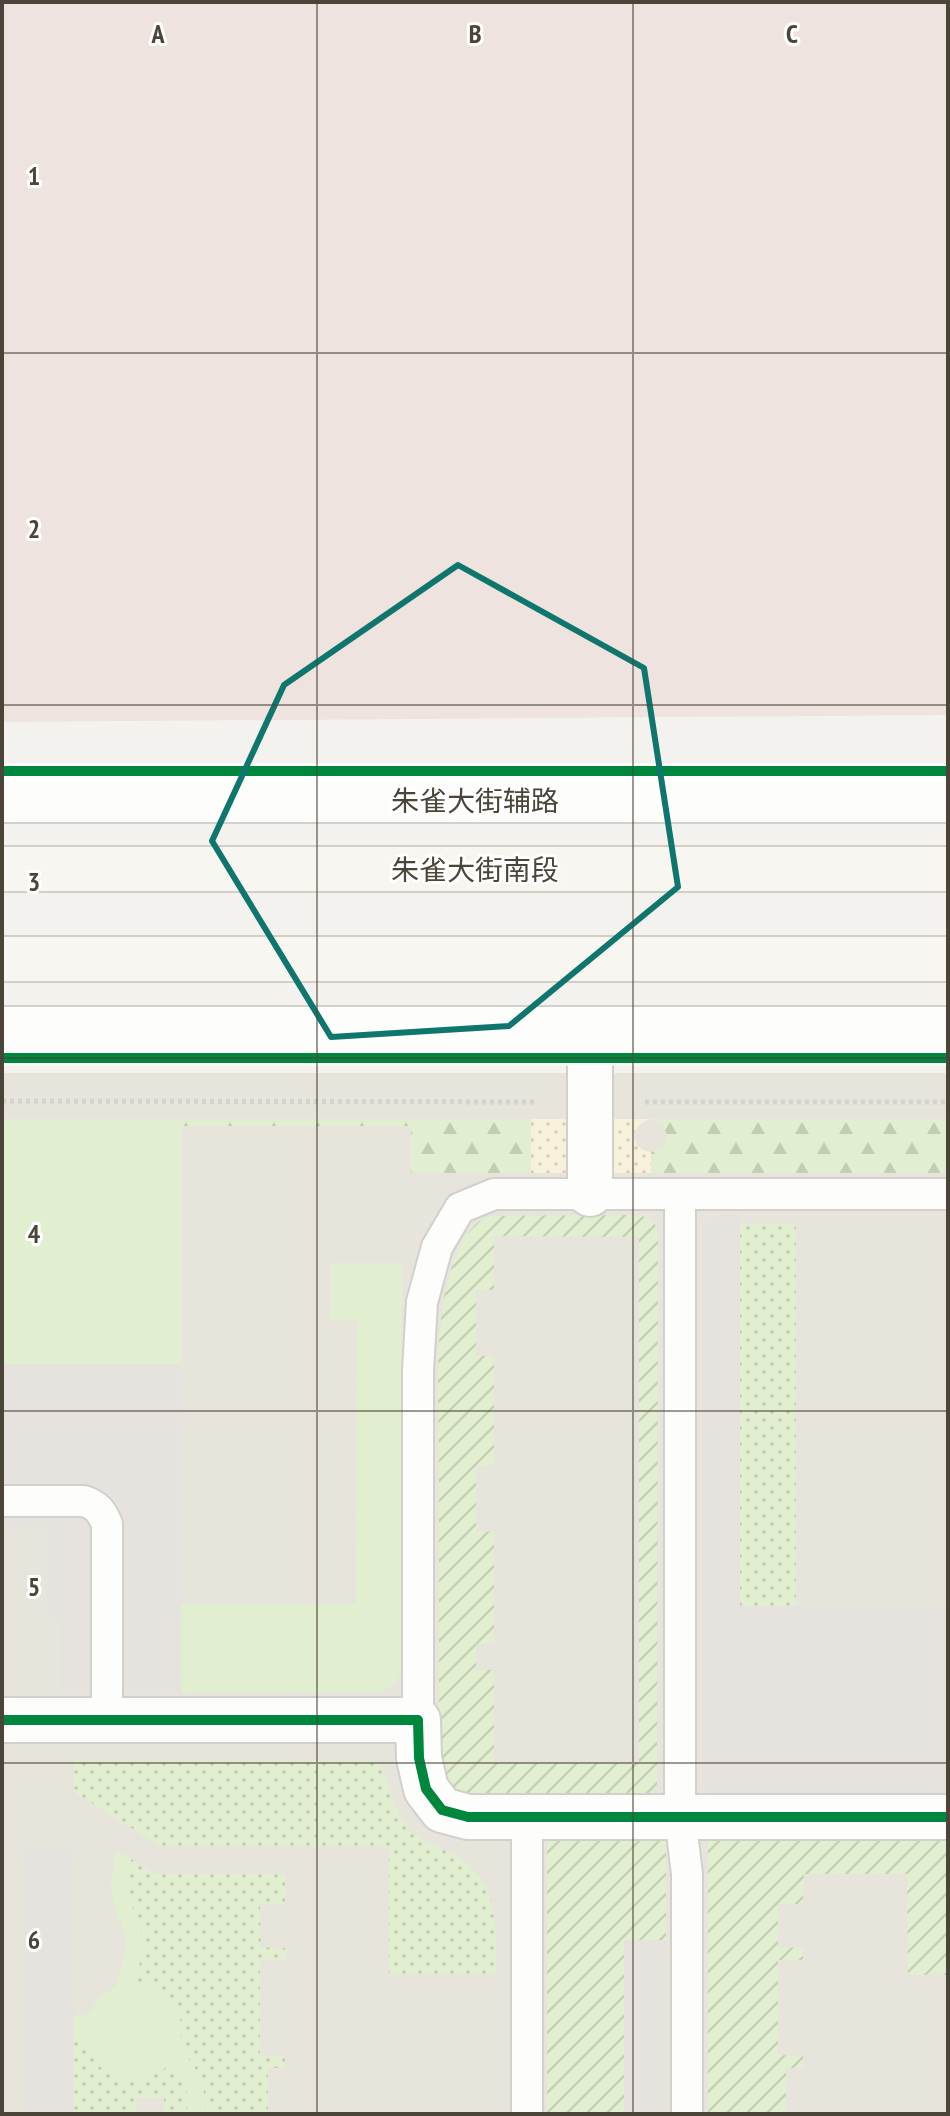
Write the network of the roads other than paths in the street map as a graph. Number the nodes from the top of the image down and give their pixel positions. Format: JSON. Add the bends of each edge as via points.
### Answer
{"nodes":[{"id":1,"x":2,"y":800,"type":"edge"},
{"id":2,"x":948,"y":800,"type":"edge"},
{"id":3,"x":2,"y":869,"type":"edge"},
{"id":4,"x":948,"y":869,"type":"edge"},
{"id":5,"x":2,"y":959,"type":"edge"},
{"id":6,"x":948,"y":959,"type":"edge"},
{"id":7,"x":2,"y":1029,"type":"edge"},
{"id":8,"x":590,"y":1029,"type":"junction"},
{"id":9,"x":948,"y":1029,"type":"edge"},
{"id":10,"x":590,"y":1194,"type":"junction"},
{"id":11,"x":680,"y":1194,"type":"junction"},
{"id":12,"x":948,"y":1194,"type":"edge"},
{"id":13,"x":2,"y":1501,"type":"edge"},
{"id":14,"x":2,"y":1720,"type":"edge"},
{"id":15,"x":107,"y":1720,"type":"junction"},
{"id":16,"x":418,"y":1720,"type":"junction"},
{"id":17,"x":527,"y":1817,"type":"junction"},
{"id":18,"x":680,"y":1817,"type":"junction"},
{"id":19,"x":948,"y":1817,"type":"edge"},
{"id":20,"x":527,"y":2114,"type":"edge"},
{"id":21,"x":687,"y":2114,"type":"edge"}],
"edges":[{"from":1,"to":2,"type":"street","name":"朱雀大街辅路"},
{"from":3,"to":4,"type":"main road","name":"朱雀大街南段"},
{"from":5,"to":6,"type":"main road"},
{"from":7,"to":8,"type":"street"},
{"from":8,"to":9,"type":"street"},
{"from":8,"to":10,"type":"street"},
{"from":10,"to":11,"type":"lane"},
{"from":10,"to":16,"type":"lane","via":[[494,1194],[460,1208],[437,1247],[422,1302],[418,1370]]},
{"from":11,"to":12,"type":"lane"},
{"from":11,"to":18,"type":"lane"},
{"from":13,"to":15,"type":"lane","via":[[84,1501],[103,1513]]},
{"from":14,"to":15,"type":"street"},
{"from":15,"to":16,"type":"street"},
{"from":16,"to":17,"type":"street","via":[[426,1789],[442,1810],[468,1817]]},
{"from":17,"to":18,"type":"street"},
{"from":17,"to":20,"type":"lane"},
{"from":18,"to":19,"type":"street"},
{"from":18,"to":21,"type":"lane","via":[[687,1874]]}]}
